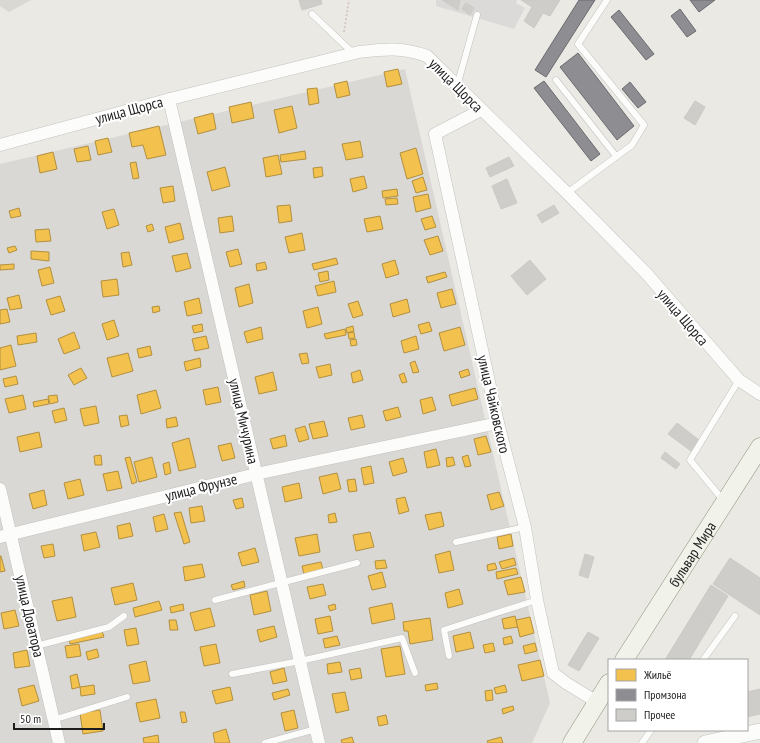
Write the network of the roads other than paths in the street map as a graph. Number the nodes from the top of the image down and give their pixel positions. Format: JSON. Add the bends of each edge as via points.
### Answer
{"nodes":[{"id":1,"x":607,"y":0,"type":"edge"},
{"id":2,"x":312,"y":14,"type":"dead end"},
{"id":3,"x":477,"y":15,"type":"dead end"},
{"id":4,"x":353,"y":53,"type":"junction"},
{"id":5,"x":556,"y":80,"type":"dead end"},
{"id":6,"x":457,"y":86,"type":"junction"},
{"id":7,"x":168,"y":99,"type":"junction"},
{"id":8,"x":481,"y":110,"type":"junction"},
{"id":9,"x":0,"y":145,"type":"edge"},
{"id":10,"x":616,"y":156,"type":"junction"},
{"id":11,"x":567,"y":193,"type":"junction"},
{"id":12,"x":739,"y":380,"type":"junction"},
{"id":13,"x":760,"y":394,"type":"edge"},
{"id":14,"x":498,"y":423,"type":"junction"},
{"id":15,"x":760,"y":447,"type":"edge"},
{"id":16,"x":256,"y":474,"type":"junction"},
{"id":17,"x":0,"y":489,"type":"edge"},
{"id":18,"x":725,"y":502,"type":"junction"},
{"id":19,"x":525,"y":527,"type":"junction"},
{"id":20,"x":6,"y":535,"type":"edge"},
{"id":21,"x":456,"y":542,"type":"dead end"},
{"id":22,"x":357,"y":563,"type":"dead end"},
{"id":23,"x":282,"y":584,"type":"junction"},
{"id":24,"x":215,"y":600,"type":"dead end"},
{"id":25,"x":537,"y":600,"type":"junction"},
{"id":26,"x":124,"y":616,"type":"dead end"},
{"id":27,"x":735,"y":616,"type":"dead end"},
{"id":28,"x":36,"y":646,"type":"junction"},
{"id":29,"x":449,"y":656,"type":"dead end"},
{"id":30,"x":625,"y":659,"type":"edge"},
{"id":31,"x":703,"y":659,"type":"edge"},
{"id":32,"x":300,"y":661,"type":"junction"},
{"id":33,"x":414,"y":673,"type":"dead end"},
{"id":34,"x":232,"y":674,"type":"dead end"},
{"id":35,"x":608,"y":685,"type":"edge"},
{"id":36,"x":127,"y":697,"type":"dead end"},
{"id":37,"x":597,"y":702,"type":"junction"},
{"id":38,"x":53,"y":720,"type":"junction"},
{"id":39,"x":316,"y":729,"type":"junction"},
{"id":40,"x":650,"y":731,"type":"edge"},
{"id":41,"x":760,"y":731,"type":"edge"},
{"id":42,"x":58,"y":743,"type":"edge"},
{"id":43,"x":265,"y":743,"type":"edge"},
{"id":44,"x":319,"y":743,"type":"edge"},
{"id":45,"x":572,"y":743,"type":"edge"},
{"id":46,"x":642,"y":743,"type":"edge"},
{"id":47,"x":704,"y":743,"type":"edge"}],
"edges":[{"from":1,"to":10,"type":"lane","via":[[578,44],[644,125],[632,144]]},
{"from":2,"to":4,"type":"lane"},
{"from":3,"to":6,"type":"lane"},
{"from":4,"to":6,"type":"street","name":"улица Щорса","via":[[387,48],[410,50],[427,56]]},
{"from":4,"to":7,"type":"street","name":"улица Щорса"},
{"from":5,"to":10,"type":"lane"},
{"from":6,"to":8,"type":"street","name":"улица Щорса"},
{"from":7,"to":9,"type":"street","name":"улица Щорса"},
{"from":7,"to":16,"type":"street","name":"улица Мичурина"},
{"from":8,"to":11,"type":"street","name":"улица Щорса"},
{"from":8,"to":14,"type":"street","name":"улица Чайковского","via":[[435,134]]},
{"from":10,"to":11,"type":"lane"},
{"from":11,"to":12,"type":"street","name":"улица Щорса","via":[[646,273]]},
{"from":12,"to":13,"type":"street","name":"улица Щорса"},
{"from":12,"to":18,"type":"lane","via":[[690,460]]},
{"from":14,"to":16,"type":"street","name":"улица Фрунзе"},
{"from":14,"to":19,"type":"street","name":"улица Чайковского"},
{"from":15,"to":18,"type":"main road","name":"бульвар Мира"},
{"from":16,"to":20,"type":"street","name":"улица Фрунзе"},
{"from":16,"to":23,"type":"street","name":"улица Мичурина"},
{"from":17,"to":20,"type":"street","name":"улица Доватора"},
{"from":18,"to":30,"type":"main road","name":"бульвар Мира"},
{"from":19,"to":21,"type":"lane"},
{"from":19,"to":25,"type":"street","name":"улица Чайковского"},
{"from":20,"to":28,"type":"street","name":"улица Доватора"},
{"from":22,"to":23,"type":"lane"},
{"from":23,"to":24,"type":"lane"},
{"from":23,"to":32,"type":"street","name":"улица Мичурина"},
{"from":25,"to":29,"type":"lane","via":[[444,630]]},
{"from":25,"to":37,"type":"street","name":"улица Чайковского","via":[[553,673]]},
{"from":26,"to":28,"type":"lane","via":[[109,627]]},
{"from":27,"to":31,"type":"lane"},
{"from":28,"to":38,"type":"street","name":"улица Доватора"},
{"from":32,"to":33,"type":"lane","via":[[402,638]]},
{"from":32,"to":34,"type":"lane"},
{"from":32,"to":39,"type":"street","name":"улица Мичурина"},
{"from":35,"to":37,"type":"main road"},
{"from":36,"to":38,"type":"lane"},
{"from":37,"to":45,"type":"main road"},
{"from":38,"to":42,"type":"street","name":"улица Доватора"},
{"from":39,"to":43,"type":"lane"},
{"from":39,"to":44,"type":"street","name":"улица Мичурина"},
{"from":40,"to":46,"type":"lane"},
{"from":41,"to":47,"type":"street"}]}
